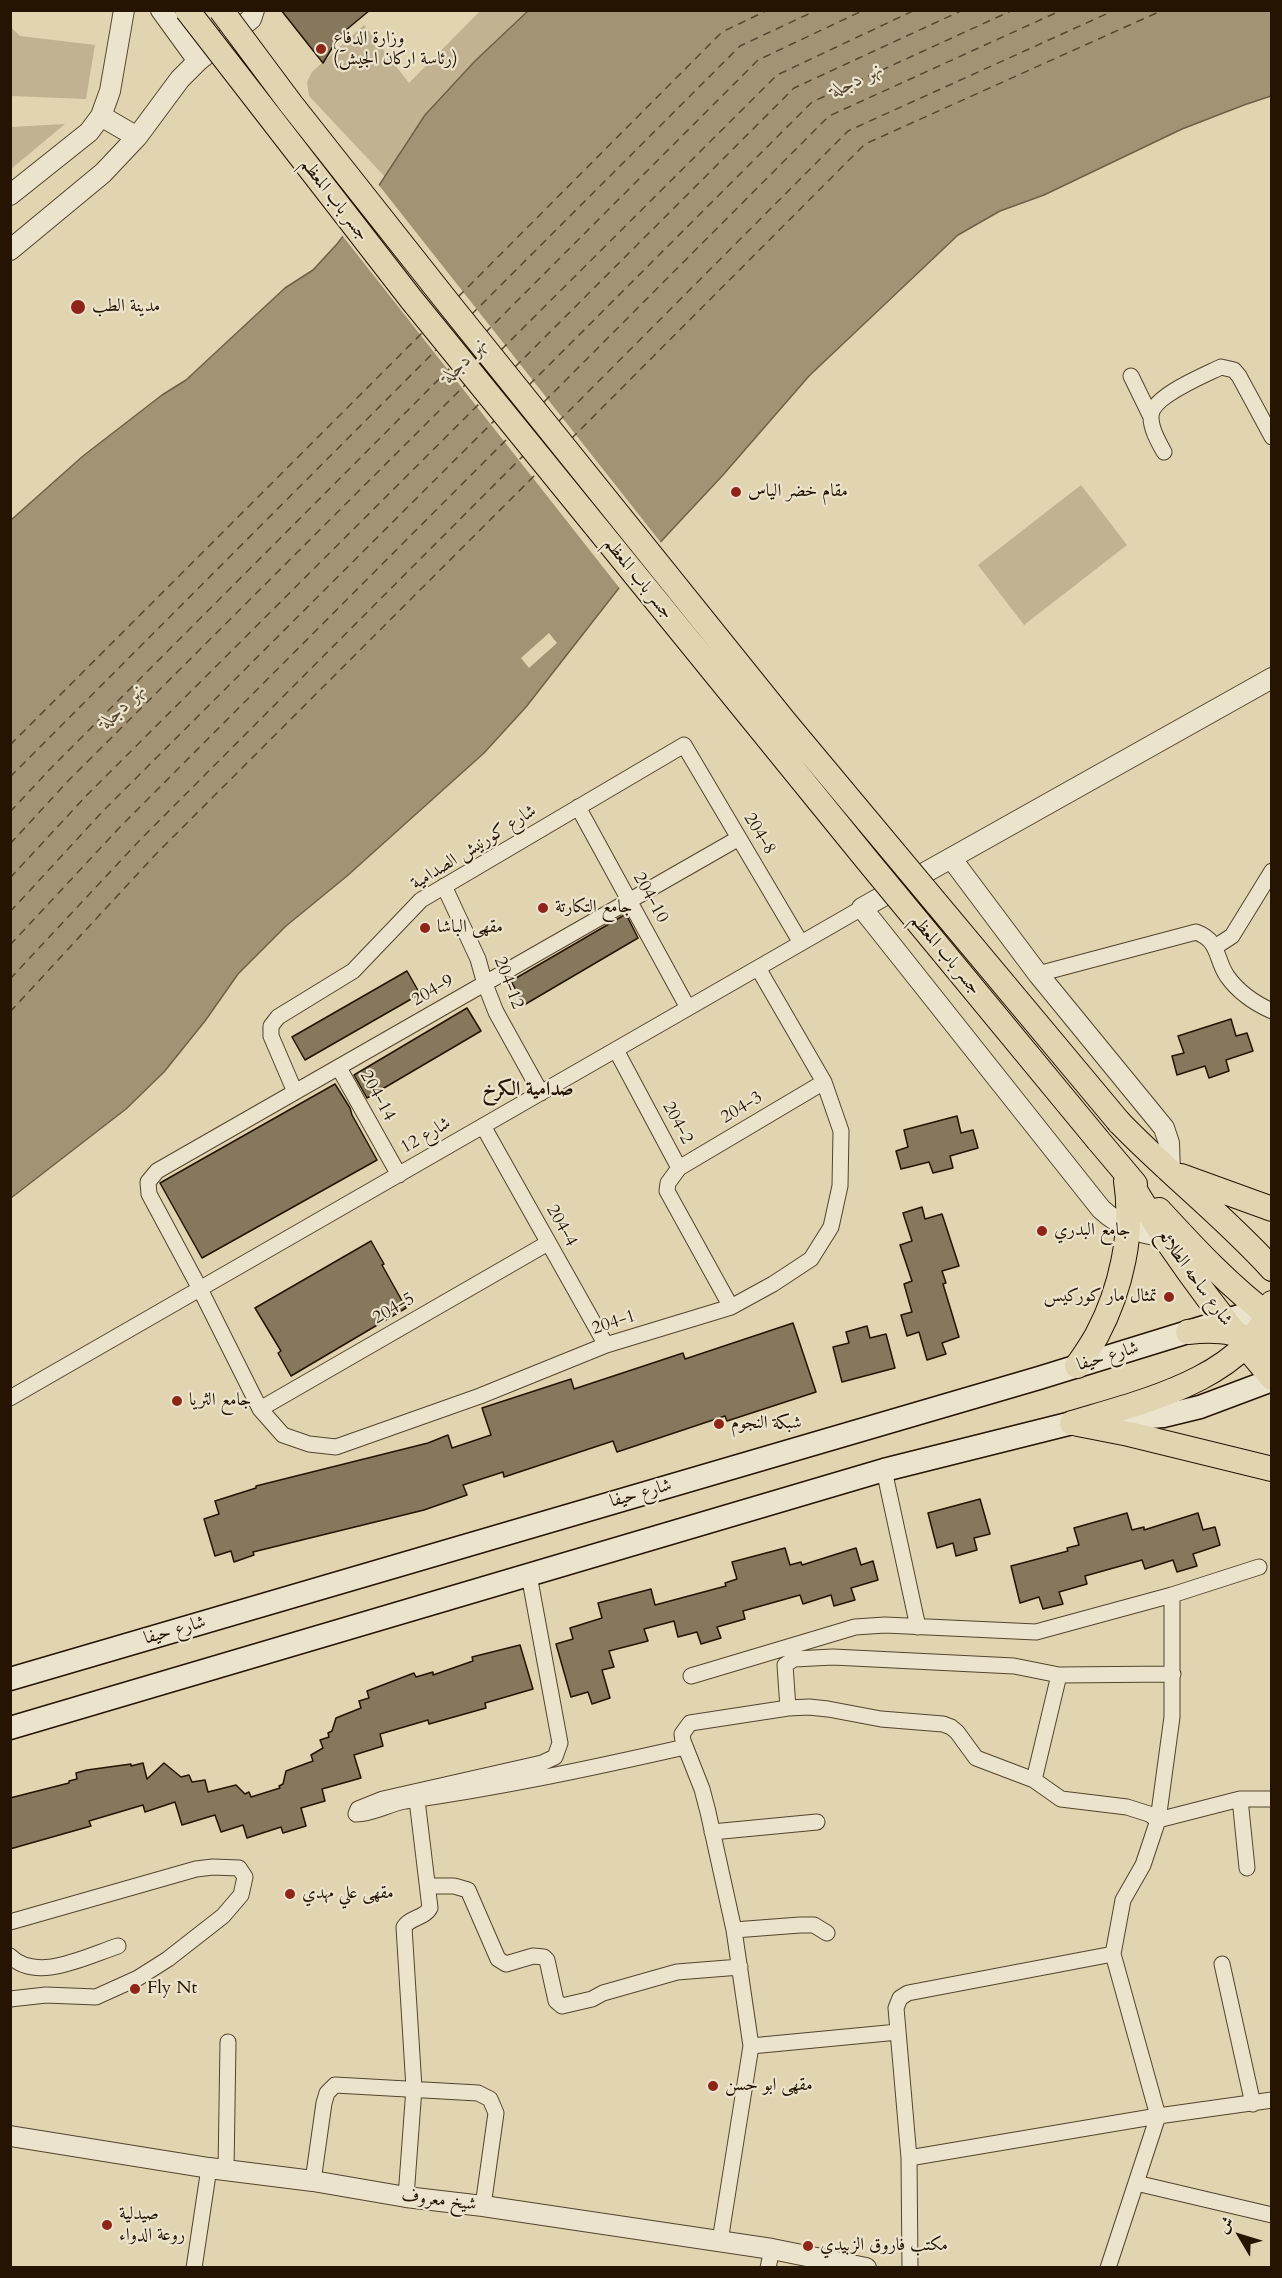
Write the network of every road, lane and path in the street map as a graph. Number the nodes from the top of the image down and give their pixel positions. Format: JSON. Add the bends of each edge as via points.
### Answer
{"nodes":[{"id":1,"x":124,"y":10,"type":"edge"},
{"id":2,"x":161,"y":10,"type":"edge"},
{"id":3,"x":188,"y":10,"type":"edge"},
{"id":4,"x":221,"y":10,"type":"edge"},
{"id":5,"x":254,"y":10,"type":"edge"},
{"id":6,"x":198,"y":61,"type":"junction"},
{"id":7,"x":101,"y":116,"type":"junction"},
{"id":8,"x":137,"y":137,"type":"junction"},
{"id":9,"x":10,"y":195,"type":"edge"},
{"id":10,"x":10,"y":250,"type":"edge"},
{"id":11,"x":1131,"y":376,"type":"dead end"},
{"id":12,"x":1150,"y":415,"type":"junction"},
{"id":13,"x":1272,"y":437,"type":"edge"},
{"id":14,"x":1164,"y":452,"type":"dead end"},
{"id":15,"x":1272,"y":678,"type":"edge"},
{"id":16,"x":684,"y":745,"type":"joint"},
{"id":17,"x":578,"y":807,"type":"junction"},
{"id":18,"x":739,"y":838,"type":"junction"},
{"id":19,"x":951,"y":858,"type":"junction"},
{"id":20,"x":1272,"y":871,"type":"edge"},
{"id":21,"x":444,"y":886,"type":"junction"},
{"id":22,"x":629,"y":901,"type":"junction"},
{"id":23,"x":862,"y":908,"type":"junction"},
{"id":24,"x":801,"y":943,"type":"junction"},
{"id":25,"x":1215,"y":947,"type":"junction"},
{"id":26,"x":758,"y":968,"type":"junction"},
{"id":27,"x":1038,"y":974,"type":"junction"},
{"id":28,"x":485,"y":984,"type":"junction"},
{"id":29,"x":688,"y":1008,"type":"junction"},
{"id":30,"x":1272,"y":1011,"type":"edge"},
{"id":31,"x":616,"y":1050,"type":"junction"},
{"id":32,"x":339,"y":1068,"type":"junction"},
{"id":33,"x":824,"y":1082,"type":"junction"},
{"id":34,"x":295,"y":1092,"type":"junction"},
{"id":35,"x":541,"y":1093,"type":"junction"},
{"id":36,"x":483,"y":1126,"type":"junction"},
{"id":37,"x":679,"y":1168,"type":"junction"},
{"id":38,"x":1170,"y":1172,"type":"junction"},
{"id":39,"x":1125,"y":1173,"type":"junction"},
{"id":40,"x":399,"y":1175,"type":"junction"},
{"id":41,"x":148,"y":1182,"type":"joint"},
{"id":42,"x":1272,"y":1209,"type":"edge"},
{"id":43,"x":1127,"y":1227,"type":"junction"},
{"id":44,"x":1173,"y":1236,"type":"junction"},
{"id":45,"x":548,"y":1243,"type":"junction"},
{"id":46,"x":1272,"y":1269,"type":"edge"},
{"id":47,"x":200,"y":1289,"type":"junction"},
{"id":48,"x":731,"y":1307,"type":"junction"},
{"id":49,"x":1269,"y":1310,"type":"edge"},
{"id":50,"x":1188,"y":1332,"type":"joint"},
{"id":51,"x":1245,"y":1337,"type":"edge"},
{"id":52,"x":606,"y":1345,"type":"junction"},
{"id":53,"x":1077,"y":1366,"type":"junction"},
{"id":54,"x":1272,"y":1379,"type":"edge"},
{"id":55,"x":10,"y":1398,"type":"edge"},
{"id":56,"x":260,"y":1409,"type":"junction"},
{"id":57,"x":1072,"y":1423,"type":"junction"},
{"id":58,"x":1272,"y":1469,"type":"edge"},
{"id":59,"x":884,"y":1470,"type":"junction"},
{"id":60,"x":1259,"y":1567,"type":"dead end"},
{"id":61,"x":529,"y":1575,"type":"junction"},
{"id":62,"x":1172,"y":1595,"type":"junction"},
{"id":63,"x":918,"y":1627,"type":"junction"},
{"id":64,"x":1173,"y":1674,"type":"junction"},
{"id":65,"x":1059,"y":1675,"type":"junction"},
{"id":66,"x":691,"y":1676,"type":"dead end"},
{"id":67,"x":10,"y":1679,"type":"edge"},
{"id":68,"x":788,"y":1708,"type":"junction"},
{"id":69,"x":10,"y":1728,"type":"edge"},
{"id":70,"x":685,"y":1747,"type":"junction"},
{"id":71,"x":1034,"y":1780,"type":"junction"},
{"id":72,"x":1240,"y":1799,"type":"junction"},
{"id":73,"x":1272,"y":1799,"type":"edge"},
{"id":74,"x":417,"y":1800,"type":"junction"},
{"id":75,"x":1158,"y":1820,"type":"junction"},
{"id":76,"x":817,"y":1822,"type":"dead end"},
{"id":77,"x":712,"y":1832,"type":"junction"},
{"id":78,"x":1247,"y":1868,"type":"dead end"},
{"id":79,"x":428,"y":1886,"type":"junction"},
{"id":80,"x":10,"y":1922,"type":"edge"},
{"id":81,"x":734,"y":1930,"type":"junction"},
{"id":82,"x":827,"y":1933,"type":"dead end"},
{"id":83,"x":118,"y":1946,"type":"dead end"},
{"id":84,"x":1113,"y":1954,"type":"junction"},
{"id":85,"x":10,"y":1956,"type":"edge"},
{"id":86,"x":1222,"y":1964,"type":"dead end"},
{"id":87,"x":740,"y":1967,"type":"junction"},
{"id":88,"x":10,"y":1999,"type":"edge"},
{"id":89,"x":898,"y":2032,"type":"junction"},
{"id":90,"x":228,"y":2042,"type":"dead end"},
{"id":91,"x":751,"y":2046,"type":"junction"},
{"id":92,"x":414,"y":2088,"type":"junction"},
{"id":93,"x":1272,"y":2100,"type":"edge"},
{"id":94,"x":1253,"y":2104,"type":"junction"},
{"id":95,"x":1158,"y":2116,"type":"junction"},
{"id":96,"x":10,"y":2136,"type":"edge"},
{"id":97,"x":909,"y":2158,"type":"junction"},
{"id":98,"x":217,"y":2170,"type":"junction"},
{"id":99,"x":313,"y":2181,"type":"junction"},
{"id":100,"x":1136,"y":2183,"type":"junction"},
{"id":101,"x":406,"y":2197,"type":"junction"},
{"id":102,"x":483,"y":2206,"type":"junction"},
{"id":103,"x":1272,"y":2215,"type":"edge"},
{"id":104,"x":720,"y":2241,"type":"junction"},
{"id":105,"x":770,"y":2258,"type":"edge"},
{"id":106,"x":194,"y":2268,"type":"edge"},
{"id":107,"x":866,"y":2268,"type":"edge"},
{"id":108,"x":910,"y":2268,"type":"edge"},
{"id":109,"x":1108,"y":2268,"type":"edge"}],
"edges":[{"from":1,"to":7,"type":"street","via":[[110,91]]},
{"from":2,"to":6,"type":"street"},
{"from":3,"to":39,"type":"main road","name":"جسر باب المعظم","bridge":true,"via":[[411,299]]},
{"from":4,"to":38,"type":"main road","name":"جسر باب المعظم","bridge":true,"via":[[449,304],[778,713],[1119,1122]]},
{"from":5,"to":6,"type":"street","via":[[250,19]]},
{"from":6,"to":8,"type":"street"},
{"from":7,"to":8,"type":"street"},
{"from":7,"to":9,"type":"street","via":[[89,132]]},
{"from":8,"to":10,"type":"street","via":[[103,173]]},
{"from":11,"to":12,"type":"street"},
{"from":12,"to":13,"type":"street","via":[[1154,405],[1168,395],[1221,367],[1234,370],[1239,376]]},
{"from":12,"to":14,"type":"street"},
{"from":15,"to":19,"type":"street"},
{"from":16,"to":17,"type":"street","name":"شارع كورنيش الصدامية"},
{"from":16,"to":18,"type":"street","name":"204-8"},
{"from":17,"to":21,"type":"street","name":"شارع كورنيش الصدامية"},
{"from":17,"to":22,"type":"street","name":"204-10"},
{"from":18,"to":22,"type":"street","name":"204-9"},
{"from":18,"to":24,"type":"street","name":"204-8"},
{"from":19,"to":23,"type":"street"},
{"from":19,"to":27,"type":"street"},
{"from":20,"to":25,"type":"street","via":[[1232,936]]},
{"from":21,"to":28,"type":"street","name":"204-12","via":[[478,959]]},
{"from":21,"to":34,"type":"street","name":"شارع كورنيش الصدامية","via":[[421,900],[353,971],[278,1017],[271,1026],[271,1036]]},
{"from":22,"to":28,"type":"street","name":"204-9"},
{"from":22,"to":29,"type":"street","name":"204-10"},
{"from":23,"to":24,"type":"street","name":"شارع 12"},
{"from":23,"to":43,"type":"street","via":[[1101,1209]]},
{"from":24,"to":26,"type":"street","name":"شارع 12"},
{"from":25,"to":27,"type":"street","via":[[1208,936],[1196,932]]},
{"from":25,"to":30,"type":"street","via":[[1226,974],[1240,993]]},
{"from":26,"to":29,"type":"street","name":"شارع 12"},
{"from":26,"to":33,"type":"street","name":"204-1"},
{"from":27,"to":38,"type":"street","via":[[1164,1128]]},
{"from":28,"to":32,"type":"street","name":"204-9"},
{"from":28,"to":35,"type":"street","name":"204-12","via":[[496,1012]]},
{"from":29,"to":31,"type":"street","name":"شارع 12"},
{"from":31,"to":35,"type":"street","name":"شارع 12"},
{"from":31,"to":37,"type":"street","name":"204-2"},
{"from":32,"to":34,"type":"street","name":"204-9"},
{"from":32,"to":40,"type":"street","name":"204-14"},
{"from":33,"to":37,"type":"street","name":"204-3"},
{"from":33,"to":48,"type":"street","name":"204-1","via":[[841,1131],[840,1186],[831,1227],[811,1260]]},
{"from":34,"to":41,"type":"street","name":"204-9","via":[[157,1171]]},
{"from":35,"to":36,"type":"street","name":"شارع 12"},
{"from":36,"to":40,"type":"street","name":"شارع 12"},
{"from":36,"to":45,"type":"street","name":"204-4"},
{"from":37,"to":48,"type":"street","name":"204-2","via":[[667,1191]]},
{"from":38,"to":42,"type":"main road"},
{"from":38,"to":46,"type":"main road"},
{"from":39,"to":43,"type":"main road","via":[[1129,1198]]},
{"from":39,"to":44,"type":"main road","name":"جسر باب المعظم"},
{"from":40,"to":47,"type":"street","name":"شارع 12"},
{"from":41,"to":47,"type":"street","name":"204-1","via":[[149,1194]]},
{"from":43,"to":44,"type":"street"},
{"from":43,"to":53,"type":"main road","via":[[1111,1302],[1097,1335]]},
{"from":44,"to":49,"type":"main road","via":[[1241,1293]]},
{"from":44,"to":51,"type":"main road","name":"شارع ساحه الطلائع"},
{"from":45,"to":52,"type":"street","name":"204-4"},
{"from":45,"to":56,"type":"street","name":"204-5"},
{"from":47,"to":55,"type":"street","name":"شارع 12"},
{"from":47,"to":56,"type":"street","name":"204-1"},
{"from":48,"to":52,"type":"street","name":"204-1"},
{"from":49,"to":51,"type":"main road"},
{"from":50,"to":51,"type":"main road","via":[[1216,1330]]},
{"from":50,"to":53,"type":"main road","name":"شارع حيفا"},
{"from":51,"to":54,"type":"main road","name":"شارع ساحه الطلائع"},
{"from":51,"to":57,"type":"main road","via":[[1214,1371],[1186,1386]]},
{"from":52,"to":56,"type":"street","name":"204-1","via":[[480,1396],[336,1447],[309,1444],[283,1435]]},
{"from":53,"to":67,"type":"main road","name":"شارع حيفا"},
{"from":54,"to":57,"type":"main road","via":[[1200,1407],[1163,1416]]},
{"from":57,"to":58,"type":"main road"},
{"from":57,"to":59,"type":"main road"},
{"from":59,"to":61,"type":"main road"},
{"from":59,"to":63,"type":"street"},
{"from":60,"to":62,"type":"street"},
{"from":61,"to":69,"type":"main road"},
{"from":61,"to":74,"type":"street","via":[[560,1743],[555,1757],[383,1799],[358,1809],[356,1814]]},
{"from":62,"to":63,"type":"street","via":[[1036,1632]]},
{"from":62,"to":64,"type":"street"},
{"from":63,"to":66,"type":"street","via":[[855,1627]]},
{"from":64,"to":65,"type":"street"},
{"from":64,"to":75,"type":"street","via":[[1172,1717]]},
{"from":65,"to":68,"type":"street","via":[[974,1662],[794,1659],[785,1665]]},
{"from":65,"to":71,"type":"street"},
{"from":68,"to":70,"type":"street","via":[[690,1724],[682,1734]]},
{"from":68,"to":71,"type":"street","via":[[828,1709],[951,1727],[976,1758]]},
{"from":70,"to":74,"type":"street","via":[[567,1774]]},
{"from":70,"to":77,"type":"street","via":[[702,1789]]},
{"from":71,"to":75,"type":"street","via":[[1061,1799],[1127,1807]]},
{"from":72,"to":73,"type":"street"},
{"from":72,"to":75,"type":"street"},
{"from":72,"to":78,"type":"street"},
{"from":74,"to":79,"type":"street"},
{"from":75,"to":84,"type":"street","via":[[1143,1865],[1123,1899]]},
{"from":76,"to":77,"type":"street"},
{"from":77,"to":81,"type":"street"},
{"from":79,"to":87,"type":"street","via":[[468,1890],[502,1963],[544,1957],[556,2001],[562,2006],[677,1972]]},
{"from":79,"to":92,"type":"street","via":[[429,1911],[404,1927]]},
{"from":80,"to":88,"type":"street","via":[[196,1869],[239,1868],[245,1877],[241,1895],[223,1916],[138,1978],[96,1997],[46,1995]]},
{"from":81,"to":82,"type":"street","via":[[814,1925]]},
{"from":81,"to":87,"type":"street"},
{"from":83,"to":85,"type":"street","via":[[49,1969],[27,1968]]},
{"from":84,"to":89,"type":"street","via":[[908,1993],[900,1998],[896,2008]]},
{"from":84,"to":95,"type":"street"},
{"from":86,"to":94,"type":"street"},
{"from":87,"to":91,"type":"street"},
{"from":89,"to":91,"type":"street"},
{"from":89,"to":97,"type":"street"},
{"from":90,"to":98,"type":"street"},
{"from":91,"to":104,"type":"street"},
{"from":92,"to":99,"type":"street","via":[[335,2085],[324,2103]]},
{"from":92,"to":101,"type":"street"},
{"from":92,"to":102,"type":"street","via":[[478,2093],[490,2099],[496,2113]]},
{"from":93,"to":94,"type":"street"},
{"from":94,"to":95,"type":"street"},
{"from":95,"to":97,"type":"street"},
{"from":95,"to":100,"type":"street"},
{"from":96,"to":98,"type":"street","name":"شیخ معروف"},
{"from":97,"to":108,"type":"street"},
{"from":98,"to":99,"type":"street","name":"شیخ معروف"},
{"from":98,"to":106,"type":"street"},
{"from":99,"to":101,"type":"street","name":"شیخ معروف"},
{"from":100,"to":103,"type":"street"},
{"from":100,"to":109,"type":"street"},
{"from":101,"to":102,"type":"street","name":"شیخ معروف"},
{"from":102,"to":104,"type":"street","name":"شیخ معروف"},
{"from":104,"to":105,"type":"street","name":"شیخ معروف"},
{"from":105,"to":107,"type":"street","name":"شیخ معروف"}]}
